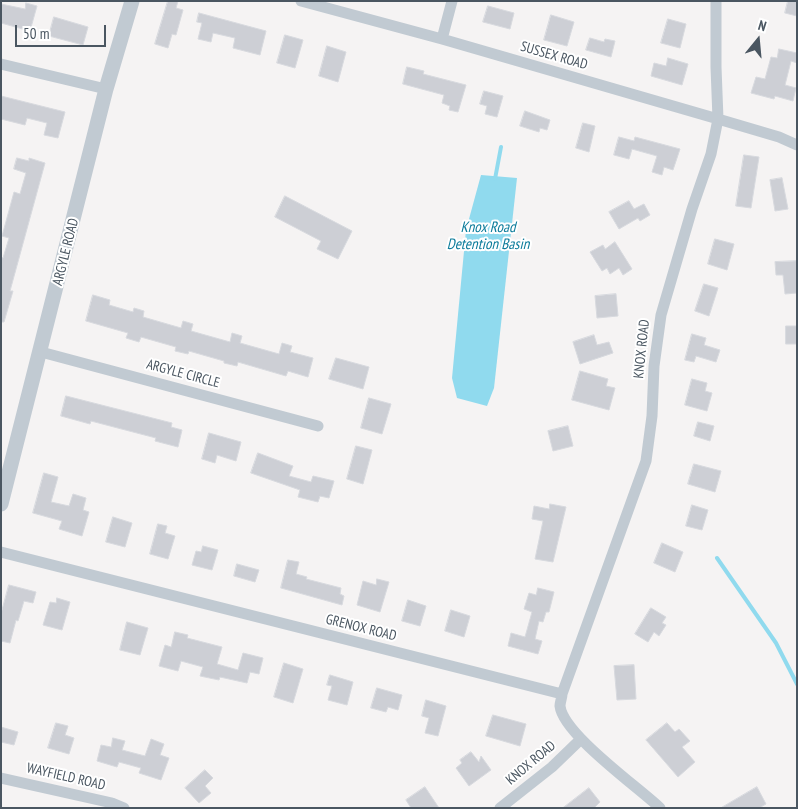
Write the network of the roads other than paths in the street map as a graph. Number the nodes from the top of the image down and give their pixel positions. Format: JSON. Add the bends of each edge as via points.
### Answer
{"nodes":[{"id":1,"x":132,"y":1,"type":"edge"},
{"id":2,"x":301,"y":1,"type":"edge"},
{"id":3,"x":452,"y":1,"type":"edge"},
{"id":4,"x":716,"y":1,"type":"edge"},
{"id":5,"x":442,"y":39,"type":"junction"},
{"id":6,"x":1,"y":64,"type":"edge"},
{"id":7,"x":106,"y":88,"type":"junction"},
{"id":8,"x":718,"y":119,"type":"junction"},
{"id":9,"x":797,"y":145,"type":"edge"},
{"id":10,"x":41,"y":352,"type":"junction"},
{"id":11,"x":318,"y":426,"type":"dead end"},
{"id":12,"x":1,"y":504,"type":"edge"},
{"id":13,"x":1,"y":552,"type":"edge"},
{"id":14,"x":562,"y":694,"type":"junction"},
{"id":15,"x":581,"y":739,"type":"junction"},
{"id":16,"x":1,"y":778,"type":"edge"},
{"id":17,"x":124,"y":808,"type":"edge"},
{"id":18,"x":500,"y":808,"type":"edge"},
{"id":19,"x":660,"y":808,"type":"edge"}],
"edges":[{"from":1,"to":7,"type":"street","name":"ARGYLE ROAD"},
{"from":2,"to":5,"type":"street","name":"SUSSEX ROAD"},
{"from":3,"to":5,"type":"street"},
{"from":4,"to":8,"type":"street","name":"KNOX ROAD"},
{"from":5,"to":8,"type":"street","name":"SUSSEX ROAD"},
{"from":6,"to":7,"type":"street"},
{"from":7,"to":10,"type":"street","name":"ARGYLE ROAD"},
{"from":8,"to":9,"type":"street","name":"SUSSEX ROAD"},
{"from":8,"to":14,"type":"street","name":"KNOX ROAD","via":[[711,154],[661,315],[646,461]]},
{"from":10,"to":11,"type":"street","name":"ARGYLE CIRCLE"},
{"from":10,"to":12,"type":"street","name":"ARGYLE ROAD"},
{"from":13,"to":14,"type":"street","name":"GRENOX ROAD"},
{"from":14,"to":15,"type":"street","via":[[560,706]]},
{"from":15,"to":18,"type":"street","name":"KNOX ROAD","via":[[552,767]]},
{"from":15,"to":19,"type":"street"},
{"from":16,"to":17,"type":"street","name":"WAYFIELD ROAD"}]}
